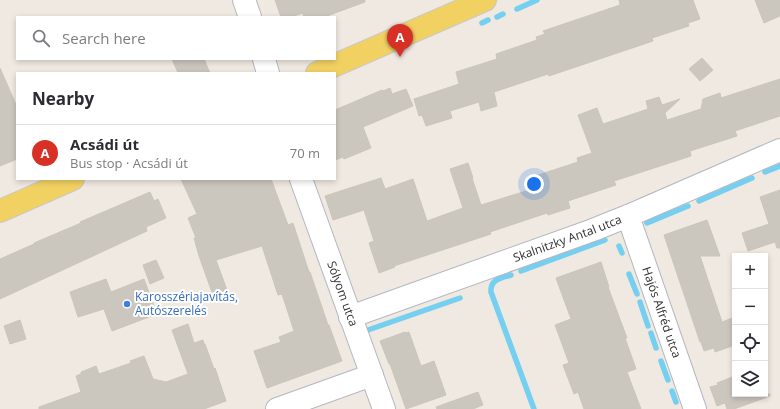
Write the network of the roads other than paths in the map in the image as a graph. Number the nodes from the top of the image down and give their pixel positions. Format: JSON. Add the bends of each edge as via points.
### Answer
{"nodes":[{"id":1,"x":244,"y":0,"type":"edge"},
{"id":2,"x":485,"y":0,"type":"edge"},
{"id":3,"x":250,"y":16,"type":"edge"},
{"id":4,"x":264,"y":60,"type":"edge"},
{"id":5,"x":268,"y":72,"type":"edge"},
{"id":6,"x":319,"y":72,"type":"edge"},
{"id":7,"x":780,"y":150,"type":"edge"},
{"id":8,"x":72,"y":180,"type":"edge"},
{"id":9,"x":302,"y":180,"type":"edge"},
{"id":10,"x":0,"y":211,"type":"edge"},
{"id":11,"x":628,"y":216,"type":"junction"},
{"id":12,"x":350,"y":317,"type":"junction"},
{"id":13,"x":372,"y":375,"type":"junction"},
{"id":14,"x":277,"y":409,"type":"edge"},
{"id":15,"x":384,"y":409,"type":"edge"},
{"id":16,"x":695,"y":409,"type":"edge"}],
"edges":[{"from":1,"to":3,"type":"street"},
{"from":2,"to":6,"type":"main road"},
{"from":4,"to":5,"type":"street"},
{"from":7,"to":11,"type":"street","name":"Skalnitzky Antal utca"},
{"from":8,"to":10,"type":"main road"},
{"from":9,"to":12,"type":"street","name":"Sólyom utca"},
{"from":11,"to":12,"type":"street","name":"Skalnitzky Antal utca"},
{"from":11,"to":16,"type":"street","name":"Hajós Alfréd utca"},
{"from":12,"to":13,"type":"street","name":"Sólyom utca"},
{"from":13,"to":14,"type":"street"},
{"from":13,"to":15,"type":"street","name":"Sólyom utca"}]}
